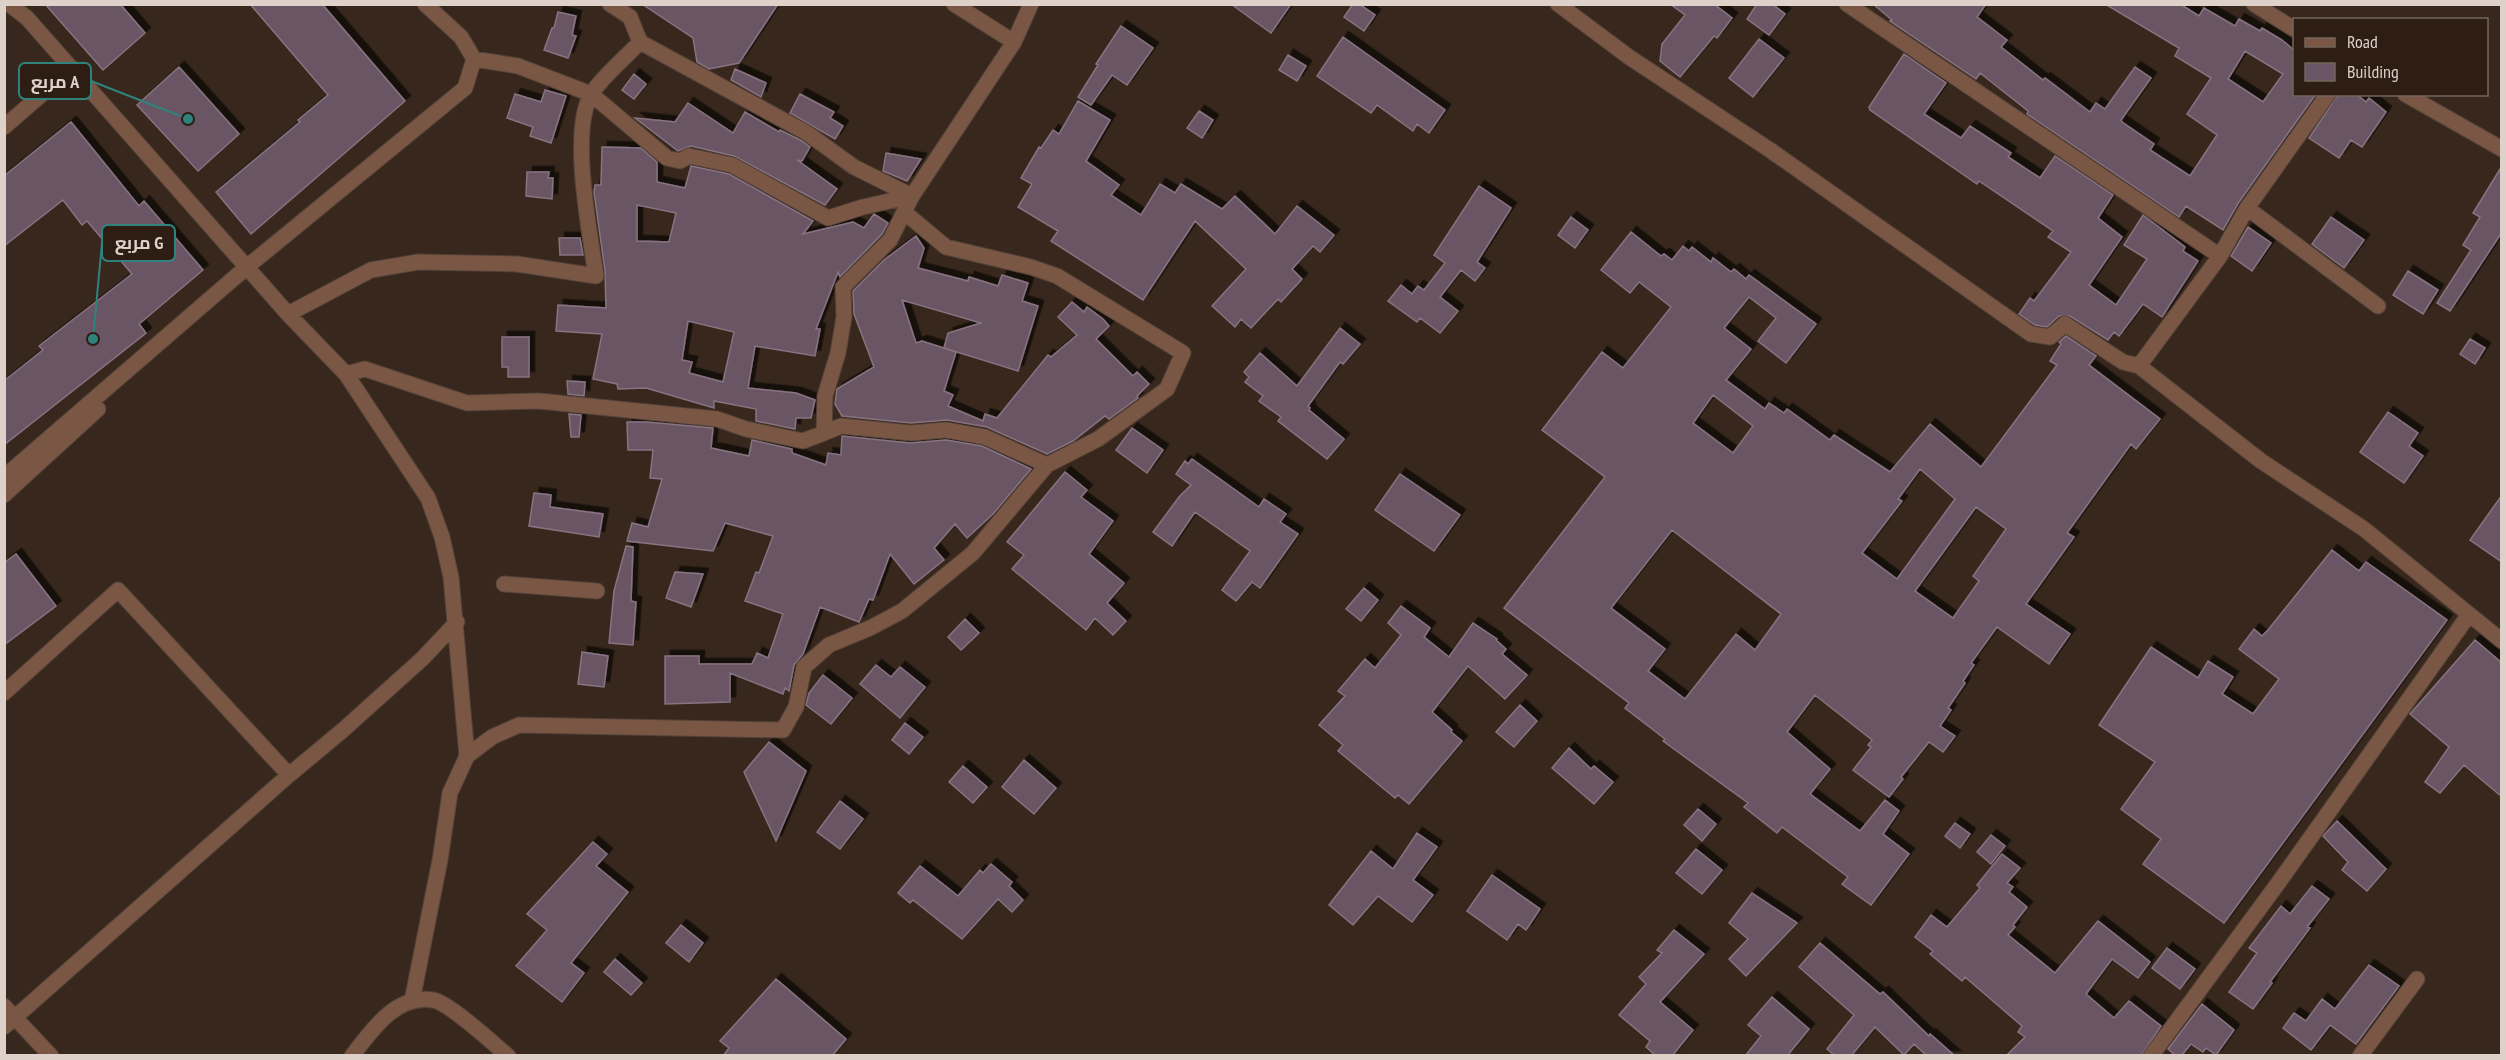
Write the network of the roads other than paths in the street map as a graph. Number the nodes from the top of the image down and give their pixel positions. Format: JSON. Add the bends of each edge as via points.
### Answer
{"nodes":[{"id":1,"x":9,"y":4,"type":"edge"},
{"id":2,"x":425,"y":4,"type":"edge"},
{"id":3,"x":609,"y":4,"type":"edge"},
{"id":4,"x":954,"y":4,"type":"edge"},
{"id":5,"x":1031,"y":4,"type":"edge"},
{"id":6,"x":1558,"y":4,"type":"edge"},
{"id":7,"x":1847,"y":4,"type":"edge"},
{"id":8,"x":2254,"y":4,"type":"edge"},
{"id":9,"x":2293,"y":28,"type":"edge"},
{"id":10,"x":640,"y":42,"type":"junction"},
{"id":11,"x":1014,"y":42,"type":"junction"},
{"id":12,"x":474,"y":60,"type":"junction"},
{"id":13,"x":72,"y":68,"type":"junction"},
{"id":14,"x":591,"y":94,"type":"junction"},
{"id":15,"x":2327,"y":96,"type":"edge"},
{"id":16,"x":2409,"y":96,"type":"edge"},
{"id":17,"x":4,"y":127,"type":"edge"},
{"id":18,"x":2502,"y":149,"type":"edge"},
{"id":19,"x":912,"y":196,"type":"junction"},
{"id":20,"x":2247,"y":208,"type":"junction"},
{"id":21,"x":904,"y":212,"type":"junction"},
{"id":22,"x":2220,"y":256,"type":"junction"},
{"id":23,"x":248,"y":266,"type":"junction"},
{"id":24,"x":2378,"y":306,"type":"dead end"},
{"id":25,"x":288,"y":314,"type":"junction"},
{"id":26,"x":2139,"y":366,"type":"junction"},
{"id":27,"x":346,"y":374,"type":"junction"},
{"id":28,"x":824,"y":433,"type":"junction"},
{"id":29,"x":1047,"y":465,"type":"junction"},
{"id":30,"x":4,"y":477,"type":"edge"},
{"id":31,"x":4,"y":495,"type":"edge"},
{"id":32,"x":504,"y":584,"type":"dead end"},
{"id":33,"x":597,"y":591,"type":"dead end"},
{"id":34,"x":2468,"y":616,"type":"junction"},
{"id":35,"x":457,"y":622,"type":"junction"},
{"id":36,"x":2502,"y":641,"type":"edge"},
{"id":37,"x":4,"y":693,"type":"edge"},
{"id":38,"x":467,"y":756,"type":"junction"},
{"id":39,"x":289,"y":775,"type":"junction"},
{"id":40,"x":2417,"y":979,"type":"dead end"},
{"id":41,"x":412,"y":1001,"type":"junction"},
{"id":42,"x":8,"y":1017,"type":"edge"},
{"id":43,"x":51,"y":1056,"type":"edge"},
{"id":44,"x":352,"y":1056,"type":"edge"},
{"id":45,"x":508,"y":1056,"type":"edge"},
{"id":46,"x":2151,"y":1056,"type":"edge"},
{"id":47,"x":2360,"y":1056,"type":"edge"}],
"edges":[{"from":1,"to":13,"type":"street","via":[[27,18]]},
{"from":2,"to":12,"type":"street","via":[[461,37]]},
{"from":3,"to":10,"type":"street","via":[[630,17]]},
{"from":4,"to":11,"type":"street"},
{"from":5,"to":11,"type":"street"},
{"from":6,"to":26,"type":"street","via":[[2031,334],[2050,338],[2066,324],[2114,357]]},
{"from":7,"to":22,"type":"street"},
{"from":8,"to":9,"type":"street"},
{"from":10,"to":14,"type":"street"},
{"from":10,"to":19,"type":"street","via":[[807,133],[854,167]]},
{"from":11,"to":19,"type":"street"},
{"from":12,"to":14,"type":"street","via":[[518,66]]},
{"from":12,"to":23,"type":"street","via":[[465,88]]},
{"from":13,"to":17,"type":"street"},
{"from":13,"to":23,"type":"street"},
{"from":14,"to":19,"type":"street","via":[[667,158],[680,161],[689,156],[732,165],[828,218]]},
{"from":14,"to":25,"type":"street","via":[[581,130],[596,276],[517,264],[418,262],[371,270]]},
{"from":15,"to":20,"type":"street"},
{"from":16,"to":18,"type":"street"},
{"from":19,"to":21,"type":"street"},
{"from":20,"to":22,"type":"street"},
{"from":20,"to":24,"type":"street"},
{"from":21,"to":28,"type":"street","via":[[890,240],[843,287],[844,317],[825,396]]},
{"from":21,"to":29,"type":"street","via":[[946,247],[1057,276],[1183,353],[1167,389],[1098,439]]},
{"from":22,"to":26,"type":"street"},
{"from":23,"to":25,"type":"street"},
{"from":23,"to":30,"type":"street"},
{"from":23,"to":31,"type":"street"},
{"from":25,"to":27,"type":"street"},
{"from":26,"to":34,"type":"street","via":[[2261,461],[2364,529]]},
{"from":27,"to":28,"type":"street","via":[[365,369],[467,403],[539,401],[717,419],[803,441]]},
{"from":27,"to":35,"type":"street","via":[[428,498],[442,537]]},
{"from":28,"to":29,"type":"street","via":[[841,426],[912,432],[946,430],[985,437]]},
{"from":29,"to":38,"type":"street","via":[[973,553],[902,611],[829,645],[804,667],[796,707],[783,730],[519,725],[492,737]]},
{"from":32,"to":33,"type":"street"},
{"from":34,"to":36,"type":"street"},
{"from":34,"to":46,"type":"street"},
{"from":35,"to":38,"type":"street"},
{"from":35,"to":39,"type":"street","via":[[422,659]]},
{"from":37,"to":39,"type":"street","via":[[118,590]]},
{"from":38,"to":41,"type":"street","via":[[450,793]]},
{"from":39,"to":42,"type":"street"},
{"from":40,"to":47,"type":"street"},
{"from":41,"to":44,"type":"street","via":[[379,1021]]},
{"from":41,"to":45,"type":"street","via":[[434,999]]},
{"from":42,"to":43,"type":"street"}]}
